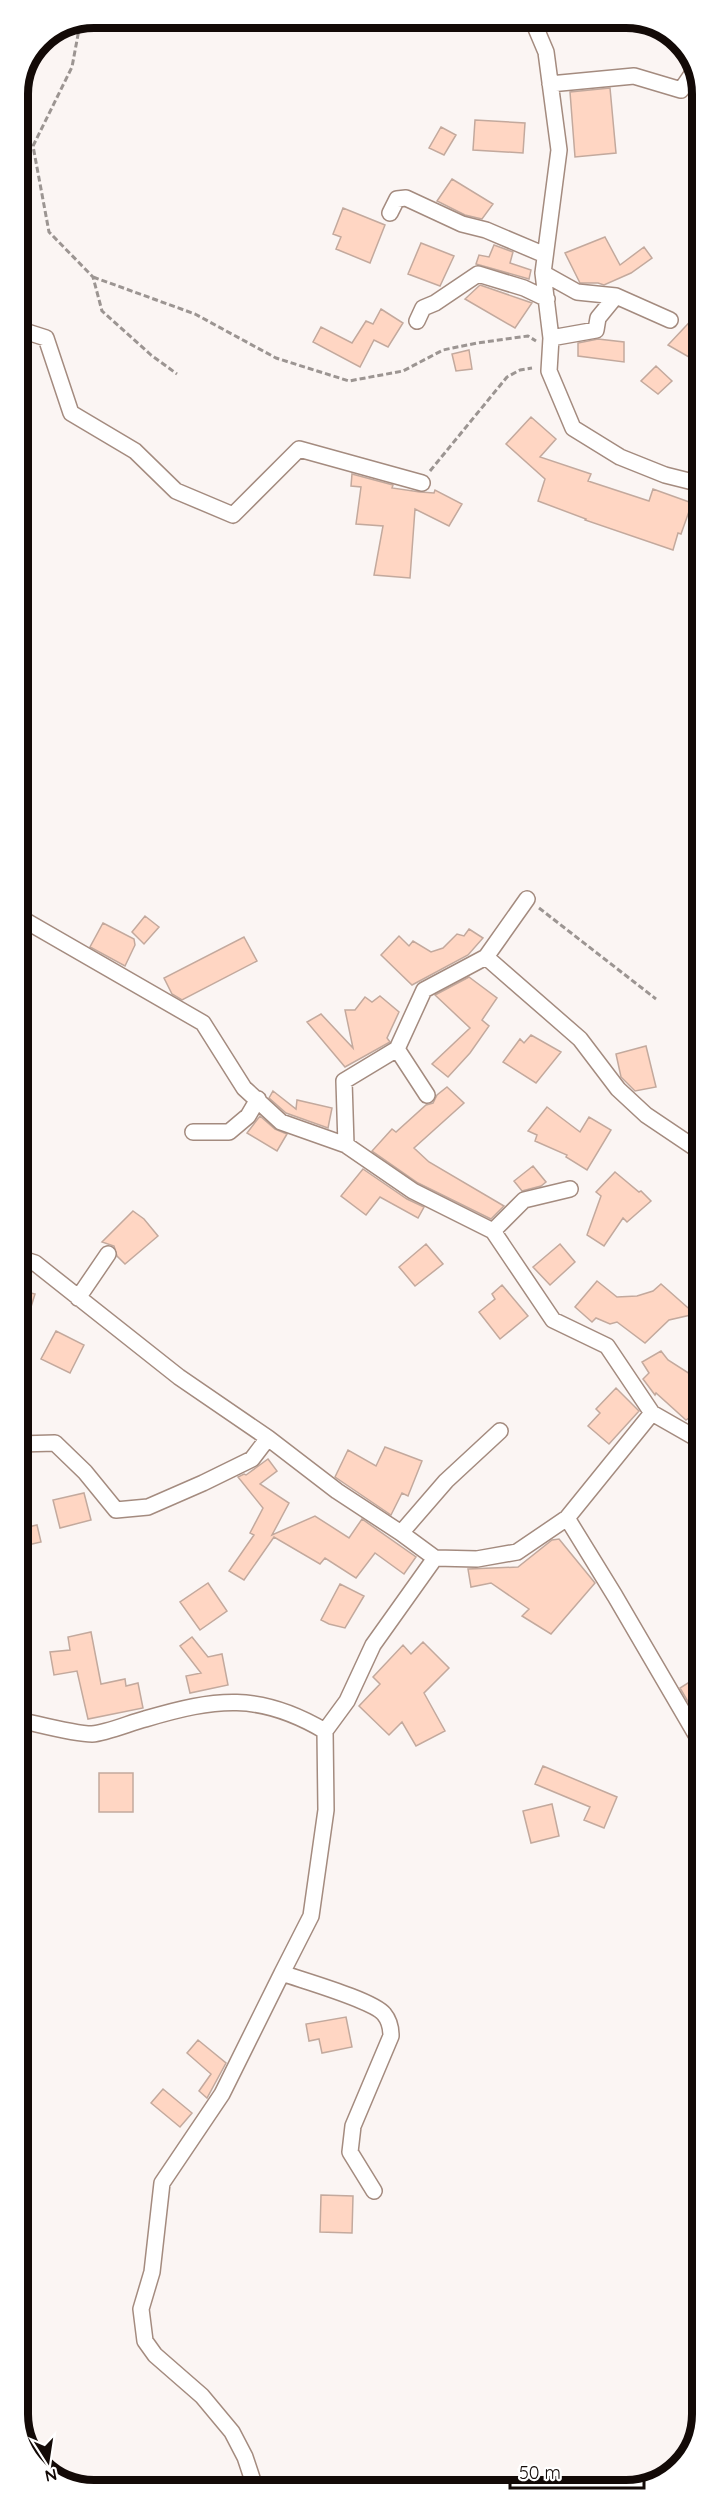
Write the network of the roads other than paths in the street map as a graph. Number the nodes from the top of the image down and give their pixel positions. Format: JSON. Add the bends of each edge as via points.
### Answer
{"nodes":[{"id":1,"x":536,"y":29,"type":"edge"},
{"id":2,"x":689,"y":80,"type":"edge"},
{"id":3,"x":550,"y":84,"type":"junction"},
{"id":4,"x":390,"y":213,"type":"dead end"},
{"id":5,"x":545,"y":255,"type":"junction"},
{"id":6,"x":543,"y":273,"type":"junction"},
{"id":7,"x":616,"y":296,"type":"junction"},
{"id":8,"x":546,"y":299,"type":"junction"},
{"id":9,"x":670,"y":320,"type":"dead end"},
{"id":10,"x":417,"y":321,"type":"dead end"},
{"id":11,"x":29,"y":333,"type":"edge"},
{"id":12,"x":550,"y":352,"type":"junction"},
{"id":13,"x":692,"y":482,"type":"edge"},
{"id":14,"x":422,"y":483,"type":"road end"},
{"id":15,"x":527,"y":899,"type":"road end"},
{"id":16,"x":29,"y":923,"type":"edge"},
{"id":17,"x":486,"y":957,"type":"junction"},
{"id":18,"x":397,"y":1049,"type":"junction"},
{"id":19,"x":427,"y":1095,"type":"dead end"},
{"id":20,"x":258,"y":1099,"type":"junction"},
{"id":21,"x":193,"y":1132,"type":"dead end"},
{"id":22,"x":346,"y":1145,"type":"junction"},
{"id":23,"x":692,"y":1146,"type":"edge"},
{"id":24,"x":570,"y":1189,"type":"dead end"},
{"id":25,"x":493,"y":1231,"type":"junction"},
{"id":26,"x":108,"y":1254,"type":"dead end"},
{"id":27,"x":29,"y":1261,"type":"edge"},
{"id":28,"x":78,"y":1298,"type":"junction"},
{"id":29,"x":652,"y":1413,"type":"junction"},
{"id":30,"x":500,"y":1431,"type":"dead end"},
{"id":31,"x":692,"y":1436,"type":"edge"},
{"id":32,"x":268,"y":1438,"type":"junction"},
{"id":33,"x":29,"y":1444,"type":"edge"},
{"id":34,"x":567,"y":1518,"type":"junction"},
{"id":35,"x":401,"y":1533,"type":"junction"},
{"id":36,"x":435,"y":1558,"type":"junction"},
{"id":37,"x":29,"y":1722,"type":"edge"},
{"id":38,"x":692,"y":1728,"type":"edge"},
{"id":39,"x":325,"y":1731,"type":"junction"},
{"id":40,"x":282,"y":1973,"type":"junction"},
{"id":41,"x":374,"y":2191,"type":"dead end"},
{"id":42,"x":253,"y":2480,"type":"edge"}],
"edges":[{"from":1,"to":3,"type":"street","via":[[546,52]]},
{"from":2,"to":3,"type":"street","via":[[681,90],[634,76]]},
{"from":3,"to":5,"type":"street","via":[[559,150]]},
{"from":4,"to":5,"type":"street","via":[[397,200],[406,198]]},
{"from":5,"to":6,"type":"street"},
{"from":6,"to":7,"type":"street","via":[[578,292]]},
{"from":6,"to":8,"type":"street"},
{"from":7,"to":9,"type":"street"},
{"from":7,"to":12,"type":"street","via":[[598,318],[596,330]]},
{"from":8,"to":10,"type":"street","via":[[478,274],[423,308]]},
{"from":8,"to":12,"type":"street"},
{"from":11,"to":14,"type":"street","via":[[46,338],[71,412],[135,450],[176,491],[232,515],[299,449]]},
{"from":12,"to":13,"type":"street","via":[[549,371],[573,428],[620,457]]},
{"from":15,"to":17,"type":"street"},
{"from":16,"to":20,"type":"street","via":[[203,1023],[244,1088]]},
{"from":17,"to":18,"type":"street","via":[[424,990]]},
{"from":17,"to":23,"type":"street","via":[[580,1039],[618,1089],[646,1115]]},
{"from":18,"to":19,"type":"street"},
{"from":18,"to":22,"type":"street","via":[[344,1081]]},
{"from":20,"to":21,"type":"street","via":[[248,1116],[229,1132]]},
{"from":20,"to":22,"type":"street","via":[[281,1122]]},
{"from":22,"to":25,"type":"street","via":[[412,1191]]},
{"from":24,"to":25,"type":"street","via":[[524,1200]]},
{"from":25,"to":29,"type":"street","via":[[553,1320],[607,1346]]},
{"from":26,"to":28,"type":"street"},
{"from":27,"to":28,"type":"street"},
{"from":28,"to":32,"type":"street","via":[[179,1377]]},
{"from":29,"to":31,"type":"street"},
{"from":29,"to":34,"type":"street"},
{"from":30,"to":35,"type":"street","via":[[446,1481]]},
{"from":32,"to":33,"type":"street","via":[[252,1460],[148,1507],[116,1510],[85,1472],[54,1443]]},
{"from":32,"to":35,"type":"street","via":[[337,1491]]},
{"from":34,"to":36,"type":"street","via":[[517,1552],[477,1559]]},
{"from":34,"to":38,"type":"street"},
{"from":35,"to":36,"type":"street"},
{"from":36,"to":39,"type":"street","via":[[373,1645],[347,1701]]},
{"from":37,"to":39,"type":"street","via":[[92,1734],[187,1707],[236,1701],[270,1706],[302,1717]]},
{"from":39,"to":40,"type":"street","via":[[326,1810],[311,1916]]},
{"from":40,"to":41,"type":"street","via":[[383,2012],[391,2025],[391,2036],[353,2126],[350,2152]]},
{"from":40,"to":42,"type":"street","via":[[222,2094],[162,2183],[152,2272],[141,2309],[145,2341],[155,2355],[202,2396],[232,2432]]}]}
